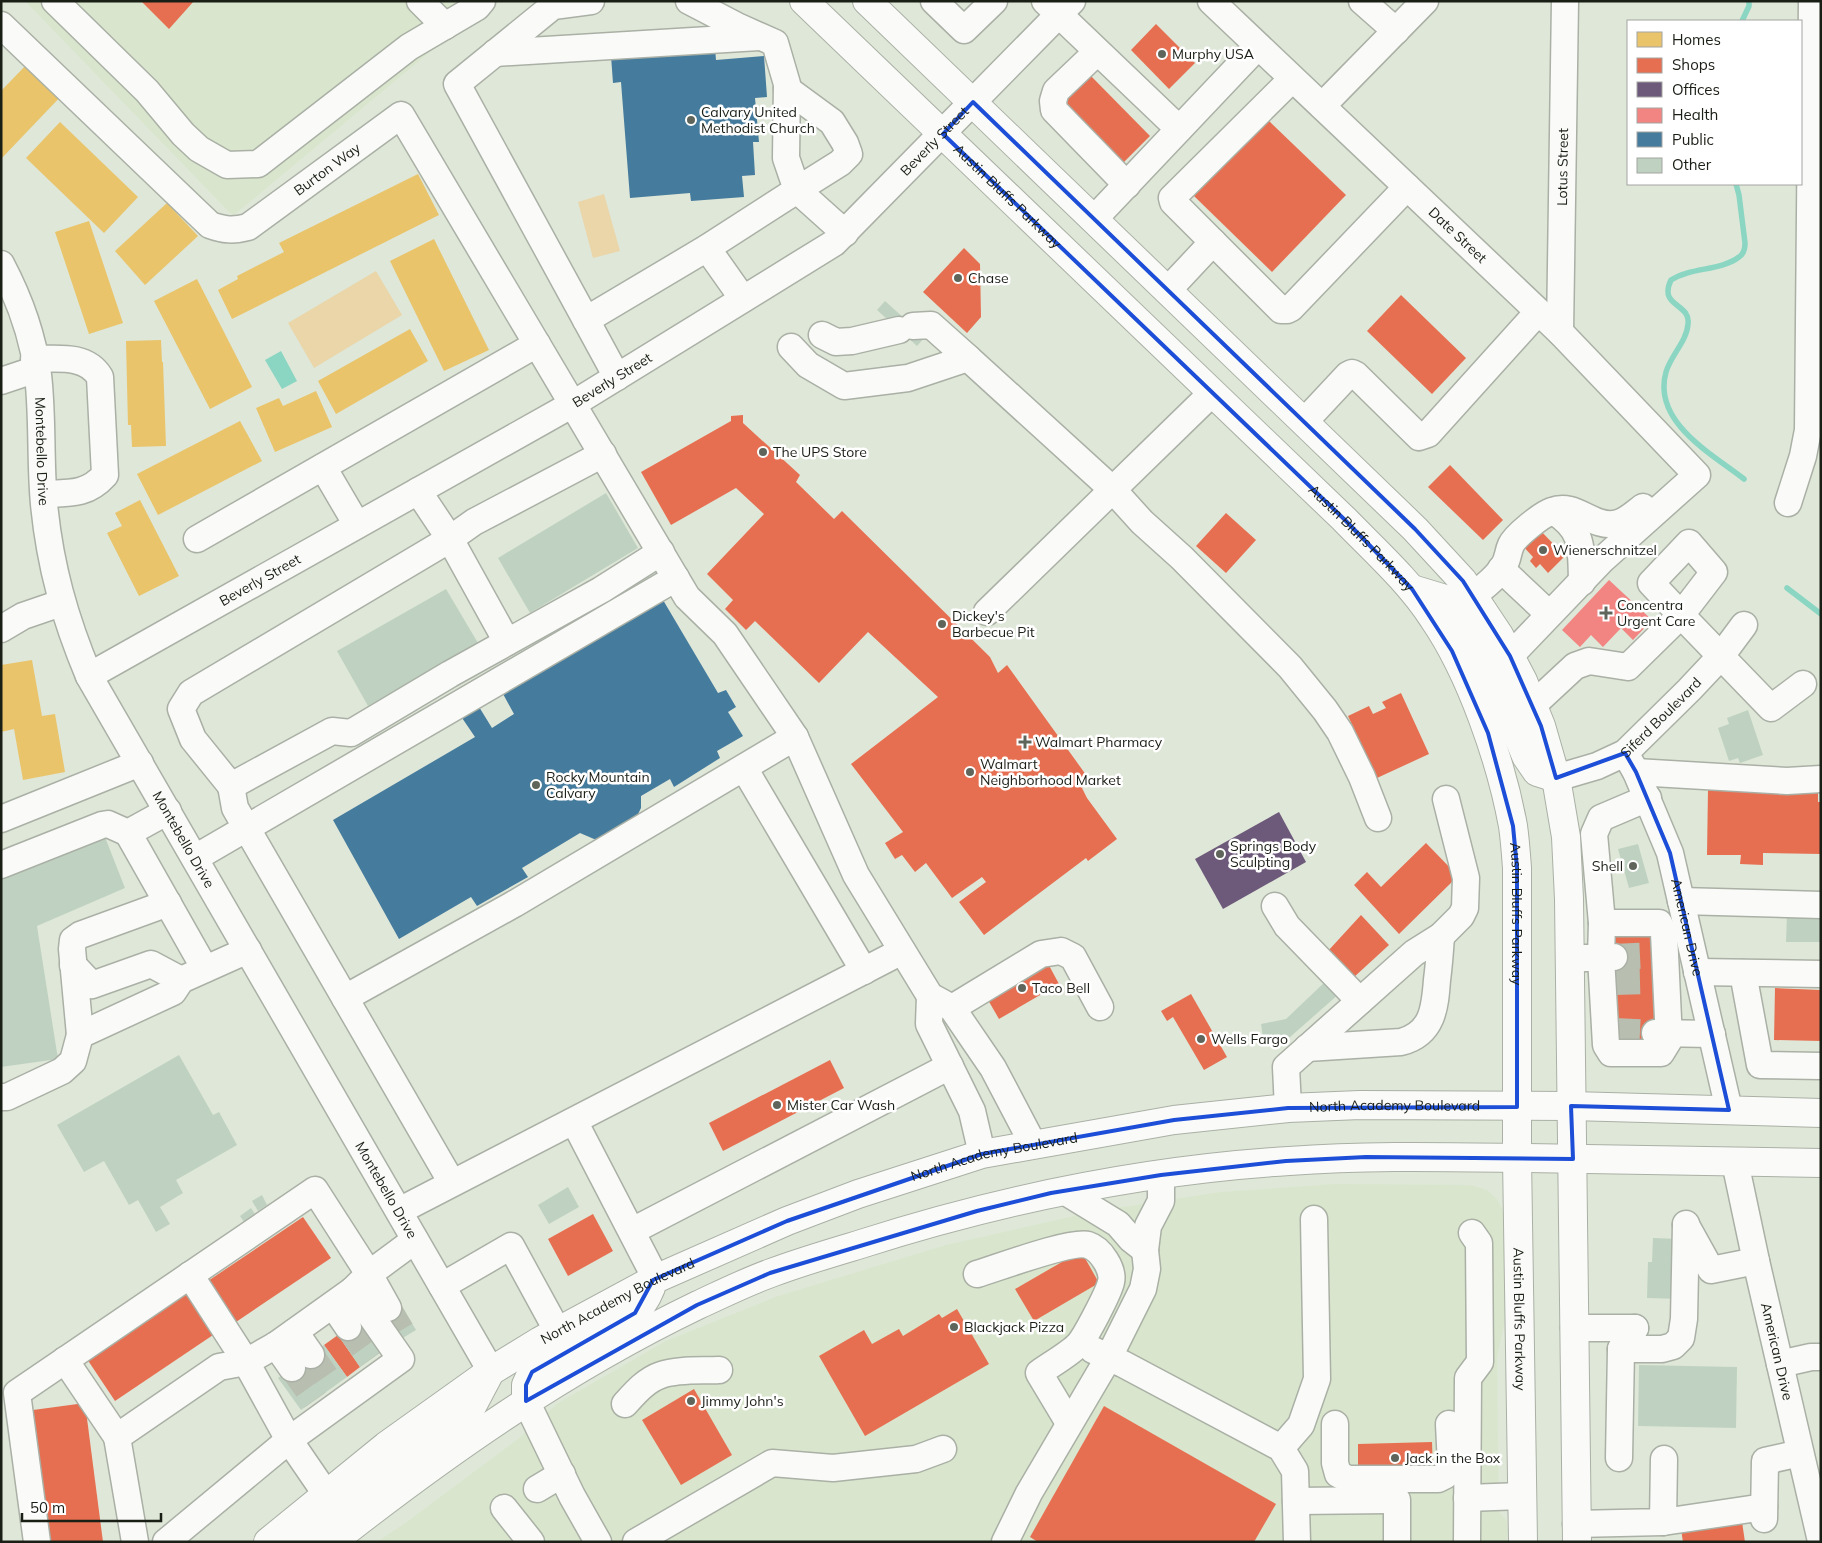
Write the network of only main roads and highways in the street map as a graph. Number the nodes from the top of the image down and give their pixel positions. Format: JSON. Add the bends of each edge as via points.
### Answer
{"nodes":[{"id":1,"x":804,"y":1,"type":"edge"},
{"id":2,"x":867,"y":1,"type":"edge"},
{"id":3,"x":1271,"y":391,"type":"junction"},
{"id":4,"x":1212,"y":393,"type":"junction"},
{"id":5,"x":1412,"y":589,"type":"junction"},
{"id":6,"x":1556,"y":778,"type":"junction"},
{"id":7,"x":1571,"y":1106,"type":"junction"},
{"id":8,"x":1517,"y":1107,"type":"junction"},
{"id":9,"x":1821,"y":1112,"type":"edge"},
{"id":10,"x":1518,"y":1158,"type":"junction"},
{"id":11,"x":1573,"y":1159,"type":"junction"},
{"id":12,"x":1821,"y":1163,"type":"edge"},
{"id":13,"x":655,"y":1279,"type":"junction"},
{"id":14,"x":490,"y":1371,"type":"junction"},
{"id":15,"x":526,"y":1401,"type":"junction"},
{"id":16,"x":1577,"y":1533,"type":"edge"},
{"id":17,"x":268,"y":1542,"type":"edge"},
{"id":18,"x":303,"y":1542,"type":"edge"},
{"id":19,"x":332,"y":1542,"type":"edge"},
{"id":20,"x":1523,"y":1542,"type":"edge"}],
"edges":[{"from":1,"to":4,"type":"main road","name":"Austin Bluffs Parkway"},
{"from":2,"to":3,"type":"main road"},
{"from":3,"to":4,"type":"main road","via":[[1237,386]]},
{"from":3,"to":6,"type":"main road","via":[[1415,529],[1463,581],[1499,635],[1523,681],[1541,726]]},
{"from":4,"to":5,"type":"main road","name":"Austin Bluffs Parkway"},
{"from":5,"to":6,"type":"main road","via":[[1445,599],[1497,685],[1526,756],[1537,772]]},
{"from":5,"to":8,"type":"main road","name":"Austin Bluffs Parkway","via":[[1434,619],[1471,690],[1488,733],[1513,826],[1517,868]]},
{"from":6,"to":7,"type":"main road","via":[[1566,837],[1569,899]]},
{"from":7,"to":8,"type":"main road","name":"North Academy Boulevard"},
{"from":7,"to":9,"type":"main road","name":"North Academy Boulevard"},
{"from":7,"to":11,"type":"main road"},
{"from":8,"to":10,"type":"main road","name":"Austin Bluffs Parkway"},
{"from":8,"to":13,"type":"main road","name":"North Academy Boulevard","via":[[1360,1105],[1288,1108],[1174,1120],[982,1154],[858,1194]]},
{"from":10,"to":11,"type":"main road"},
{"from":10,"to":15,"type":"main road","via":[[1366,1157],[1286,1161],[1201,1169],[1064,1191],[906,1230],[770,1273],[697,1305]]},
{"from":10,"to":20,"type":"main road","name":"Austin Bluffs Parkway"},
{"from":11,"to":12,"type":"main road"},
{"from":11,"to":16,"type":"main road"},
{"from":13,"to":14,"type":"main road","name":"North Academy Boulevard"},
{"from":13,"to":15,"type":"main road","via":[[644,1303],[635,1313],[532,1372],[526,1385]]},
{"from":14,"to":17,"type":"main road","name":"North Academy Boulevard","via":[[386,1446]]},
{"from":14,"to":18,"type":"main road","via":[[469,1412],[412,1452]]},
{"from":15,"to":19,"type":"main road","via":[[398,1490]]}]}
